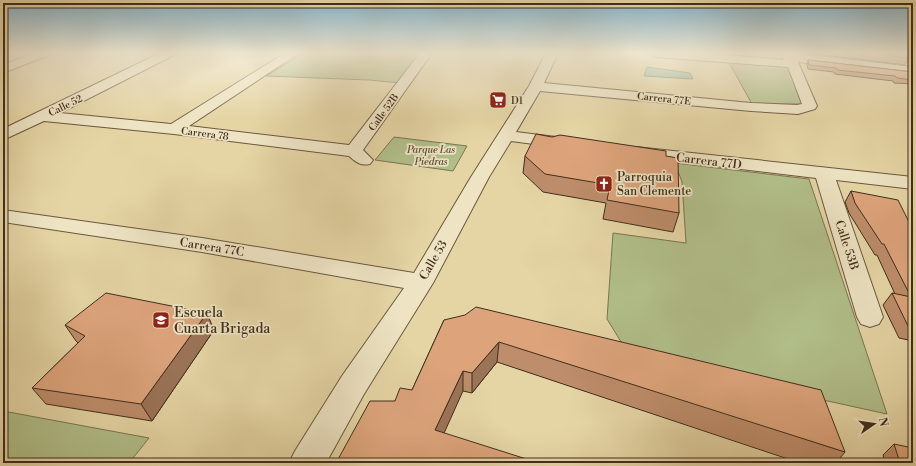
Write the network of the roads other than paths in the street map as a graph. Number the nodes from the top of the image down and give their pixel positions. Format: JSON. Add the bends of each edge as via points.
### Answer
{"nodes":[{"id":1,"x":126,"y":75,"type":"edge"},
{"id":2,"x":259,"y":75,"type":"edge"},
{"id":3,"x":412,"y":75,"type":"edge"},
{"id":4,"x":541,"y":75,"type":"edge"},
{"id":5,"x":796,"y":75,"type":"edge"},
{"id":6,"x":536,"y":86,"type":"junction"},
{"id":7,"x":43,"y":116,"type":"junction"},
{"id":8,"x":174,"y":129,"type":"junction"},
{"id":9,"x":3,"y":135,"type":"edge"},
{"id":10,"x":505,"y":135,"type":"junction"},
{"id":11,"x":583,"y":145,"type":"edge"},
{"id":12,"x":622,"y":150,"type":"edge"},
{"id":13,"x":359,"y":156,"type":"joint"},
{"id":14,"x":824,"y":174,"type":"junction"},
{"id":15,"x":913,"y":183,"type":"edge"},
{"id":16,"x":3,"y":216,"type":"edge"},
{"id":17,"x":421,"y":282,"type":"junction"},
{"id":18,"x":870,"y":317,"type":"dead end"},
{"id":19,"x":307,"y":463,"type":"edge"}],
"edges":[{"from":1,"to":7,"type":"street","name":"Calle 52"},
{"from":2,"to":8,"type":"street"},
{"from":3,"to":13,"type":"street","name":"Calle 52B"},
{"from":4,"to":6,"type":"street","name":"Calle 53"},
{"from":5,"to":6,"type":"street","name":"Carrera 77E","via":[[810,106],[802,109]]},
{"from":6,"to":10,"type":"street","name":"Calle 53"},
{"from":7,"to":8,"type":"street","name":"Carrera 78"},
{"from":7,"to":9,"type":"street","name":"Calle 52"},
{"from":8,"to":13,"type":"street","name":"Carrera 78"},
{"from":10,"to":11,"type":"street"},
{"from":10,"to":17,"type":"street","name":"Calle 53"},
{"from":12,"to":14,"type":"street","name":"Carrera 77D"},
{"from":14,"to":15,"type":"street","name":"Carrera 77D"},
{"from":14,"to":18,"type":"street","name":"Calle 53B"},
{"from":16,"to":17,"type":"street","name":"Carrera 77C","via":[[202,245]]},
{"from":17,"to":19,"type":"street","name":"Calle 53","via":[[353,384]]}]}
